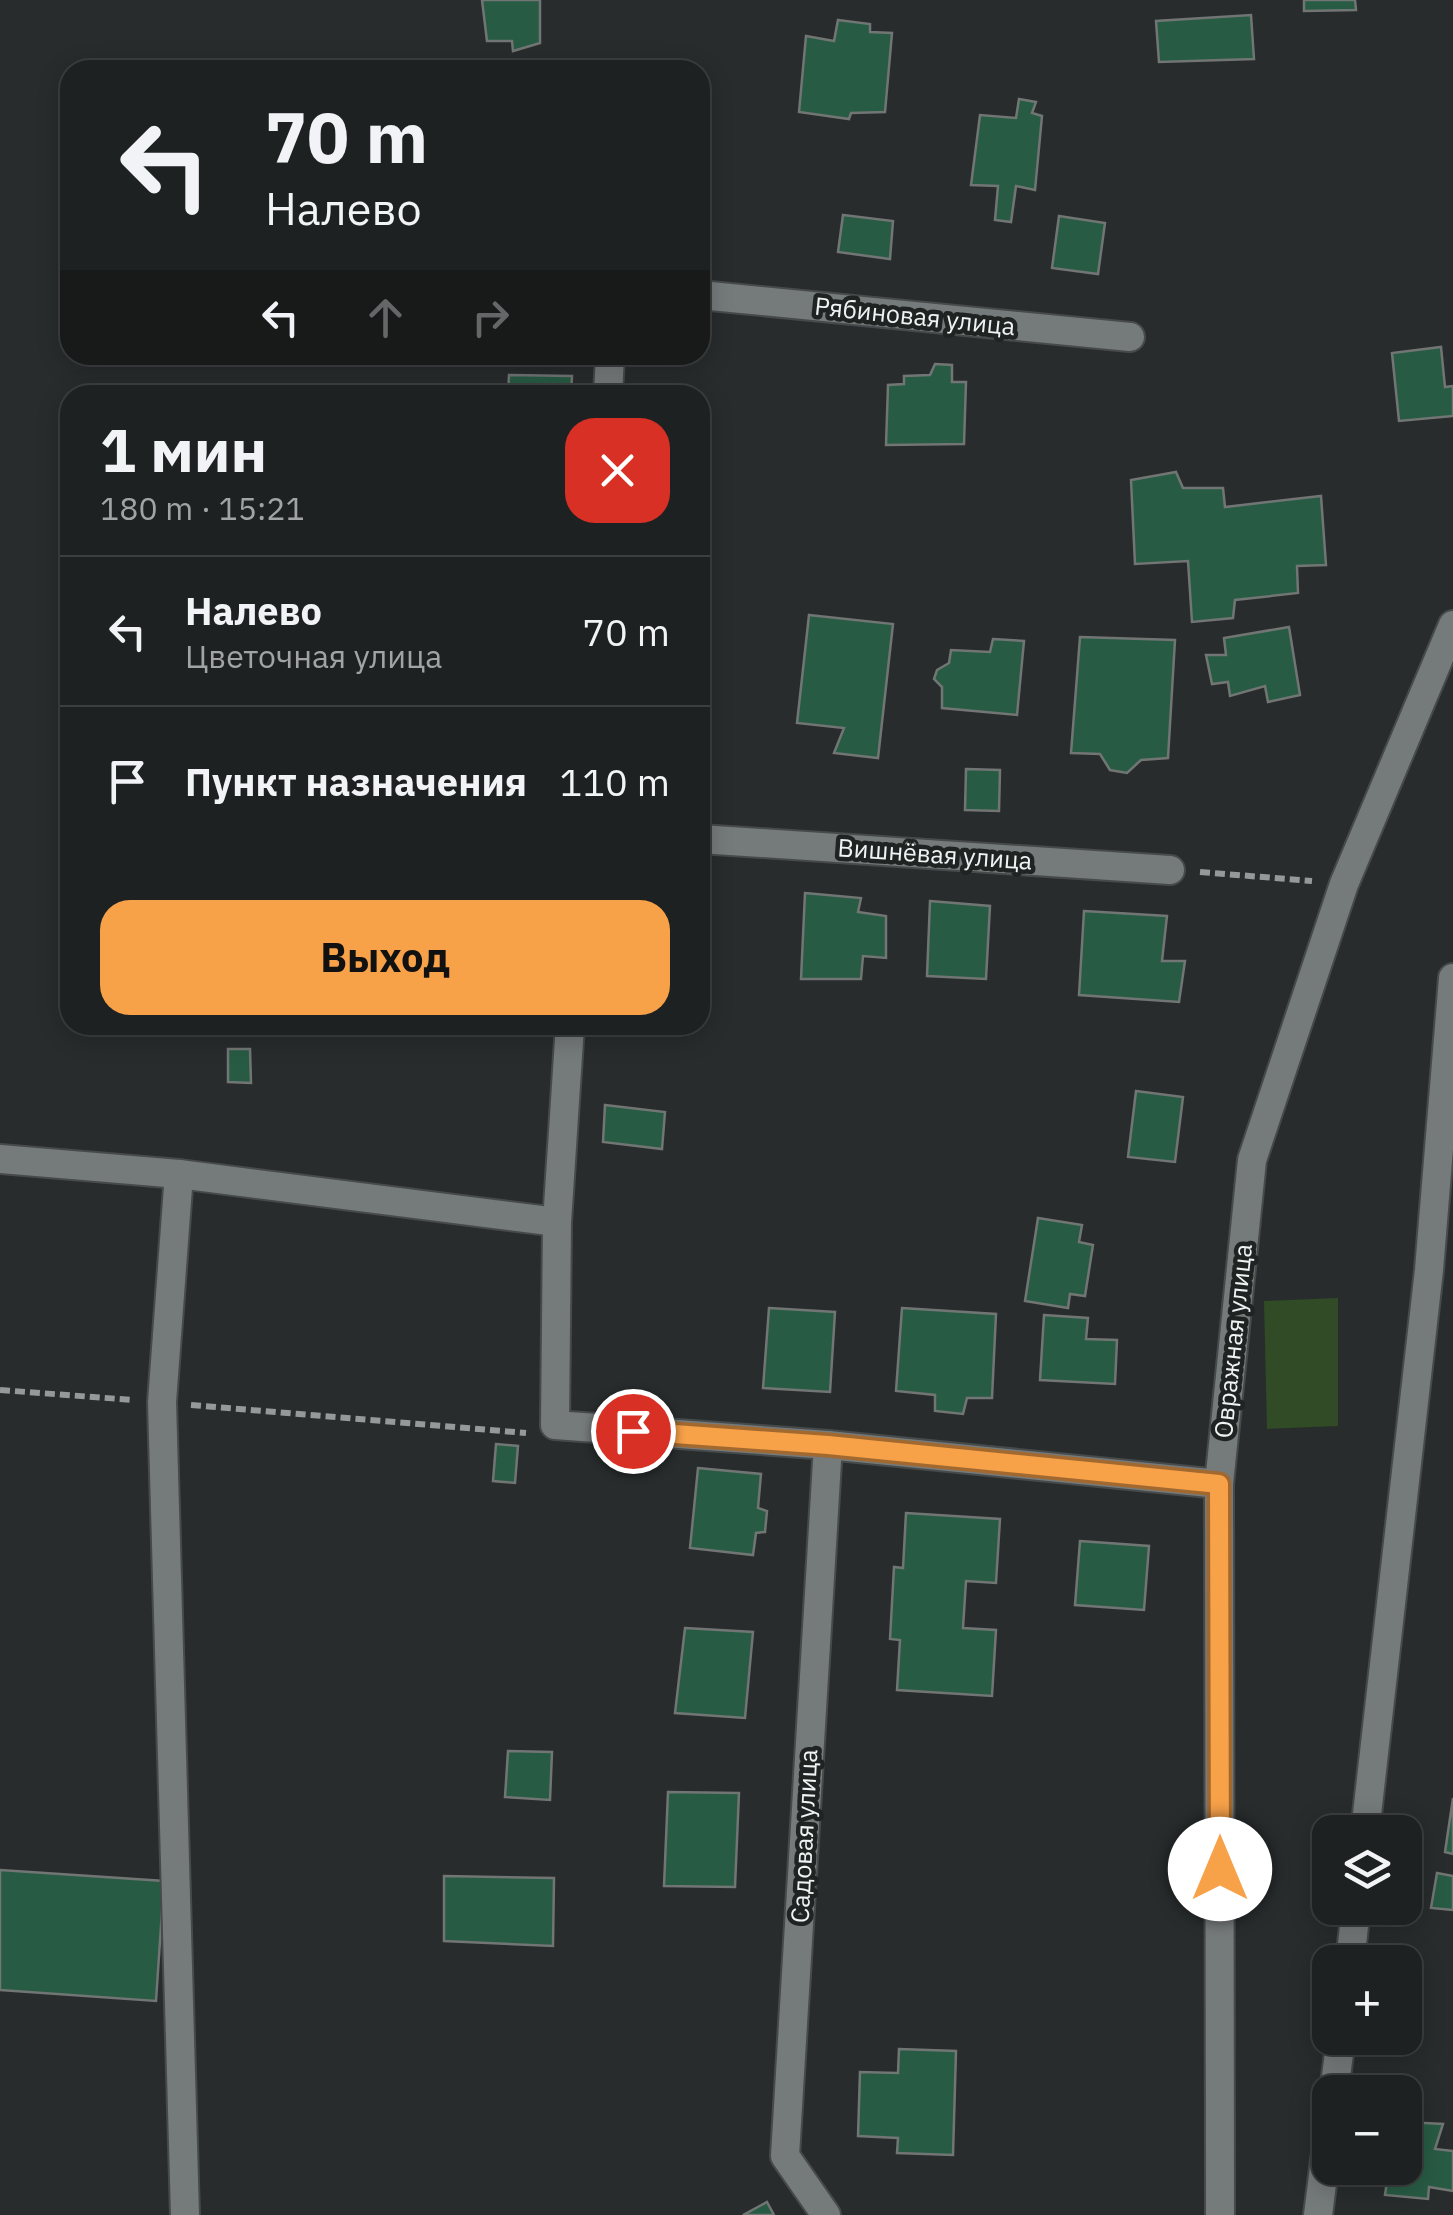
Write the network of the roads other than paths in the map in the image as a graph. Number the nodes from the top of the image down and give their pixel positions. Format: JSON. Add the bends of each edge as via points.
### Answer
{"nodes":[{"id":1,"x":710,"y":296,"type":"edge"},
{"id":2,"x":1130,"y":337,"type":"dead end"},
{"id":3,"x":1453,"y":625,"type":"edge"},
{"id":4,"x":710,"y":839,"type":"edge"},
{"id":5,"x":1170,"y":870,"type":"road end"},
{"id":6,"x":1453,"y":978,"type":"edge"},
{"id":7,"x":569,"y":1035,"type":"edge"},
{"id":8,"x":0,"y":1159,"type":"edge"},
{"id":9,"x":179,"y":1174,"type":"junction"},
{"id":10,"x":558,"y":1222,"type":"junction"},
{"id":11,"x":828,"y":1445,"type":"junction"},
{"id":12,"x":1219,"y":1484,"type":"junction"},
{"id":13,"x":1367,"y":1815,"type":"edge"},
{"id":14,"x":1322,"y":2185,"type":"edge"},
{"id":15,"x":185,"y":2215,"type":"edge"},
{"id":16,"x":826,"y":2215,"type":"edge"},
{"id":17,"x":1220,"y":2215,"type":"edge"},
{"id":18,"x":1318,"y":2215,"type":"edge"}],
"edges":[{"from":1,"to":2,"type":"street","name":"Рябиновая улица"},
{"from":3,"to":12,"type":"street","name":"Овражная улица","via":[[1344,884],[1252,1160]]},
{"from":4,"to":5,"type":"street","name":"Вишнёвая улица"},
{"from":6,"to":13,"type":"street","via":[[1429,1270]]},
{"from":7,"to":10,"type":"street"},
{"from":8,"to":9,"type":"street"},
{"from":9,"to":10,"type":"street"},
{"from":9,"to":15,"type":"street","via":[[162,1402]]},
{"from":10,"to":11,"type":"street","via":[[555,1426]]},
{"from":11,"to":12,"type":"street"},
{"from":11,"to":16,"type":"street","name":"Садовая улица","via":[[785,2156]]},
{"from":12,"to":17,"type":"street","name":"Овражная улица"},
{"from":14,"to":18,"type":"street"}]}
